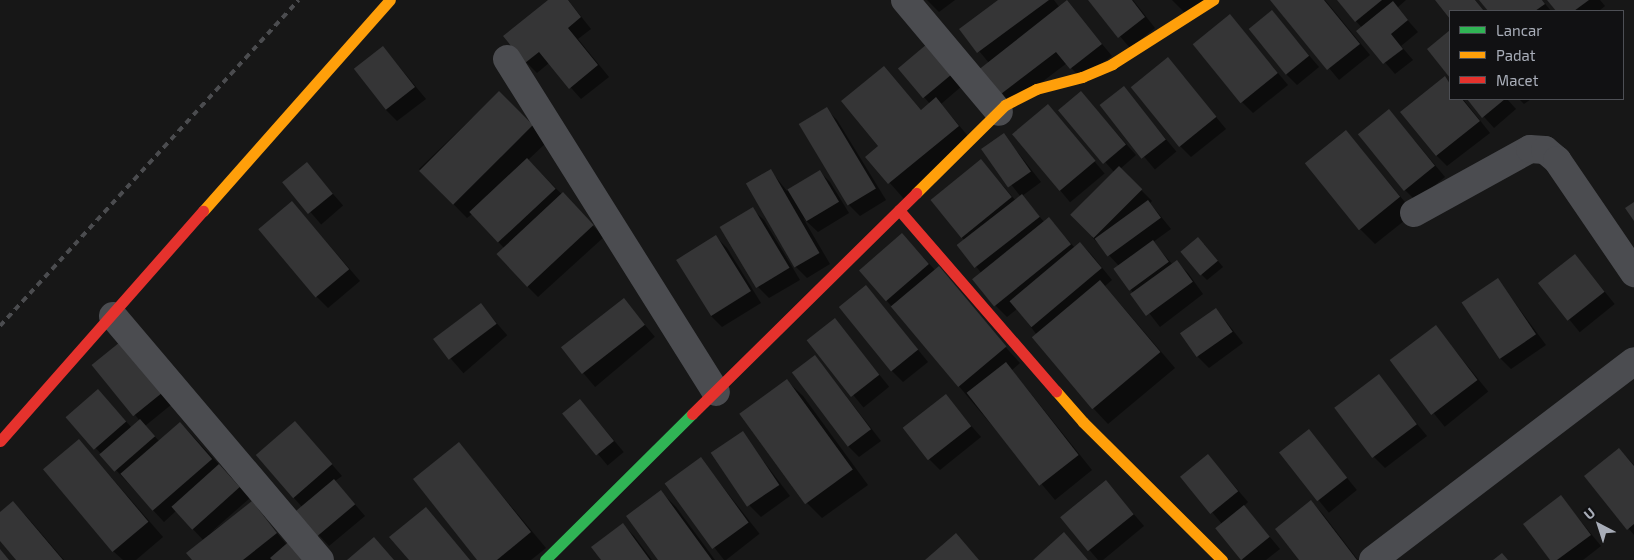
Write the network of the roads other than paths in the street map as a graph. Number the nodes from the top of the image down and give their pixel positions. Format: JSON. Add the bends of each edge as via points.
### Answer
{"nodes":[{"id":1,"x":390,"y":0,"type":"edge"},
{"id":2,"x":905,"y":0,"type":"edge"},
{"id":3,"x":1213,"y":0,"type":"edge"},
{"id":4,"x":507,"y":59,"type":"dead end"},
{"id":5,"x":999,"y":112,"type":"junction"},
{"id":6,"x":899,"y":210,"type":"junction"},
{"id":7,"x":1414,"y":212,"type":"dead end"},
{"id":8,"x":1634,"y":273,"type":"edge"},
{"id":9,"x":113,"y":316,"type":"junction"},
{"id":10,"x":1634,"y":361,"type":"edge"},
{"id":11,"x":716,"y":392,"type":"junction"},
{"id":12,"x":0,"y":441,"type":"edge"},
{"id":13,"x":320,"y":560,"type":"edge"},
{"id":14,"x":545,"y":560,"type":"edge"},
{"id":15,"x":1222,"y":560,"type":"edge"},
{"id":16,"x":1373,"y":560,"type":"edge"}],
"edges":[{"from":1,"to":9,"type":"street"},
{"from":2,"to":5,"type":"street"},
{"from":3,"to":5,"type":"street","via":[[1112,64],[1027,92]]},
{"from":4,"to":11,"type":"street"},
{"from":5,"to":6,"type":"street"},
{"from":6,"to":11,"type":"street"},
{"from":6,"to":15,"type":"street","via":[[1083,422]]},
{"from":7,"to":8,"type":"street","via":[[1530,149],[1545,150],[1557,160]]},
{"from":9,"to":12,"type":"street"},
{"from":9,"to":13,"type":"street"},
{"from":10,"to":16,"type":"street"},
{"from":11,"to":14,"type":"street"}]}
